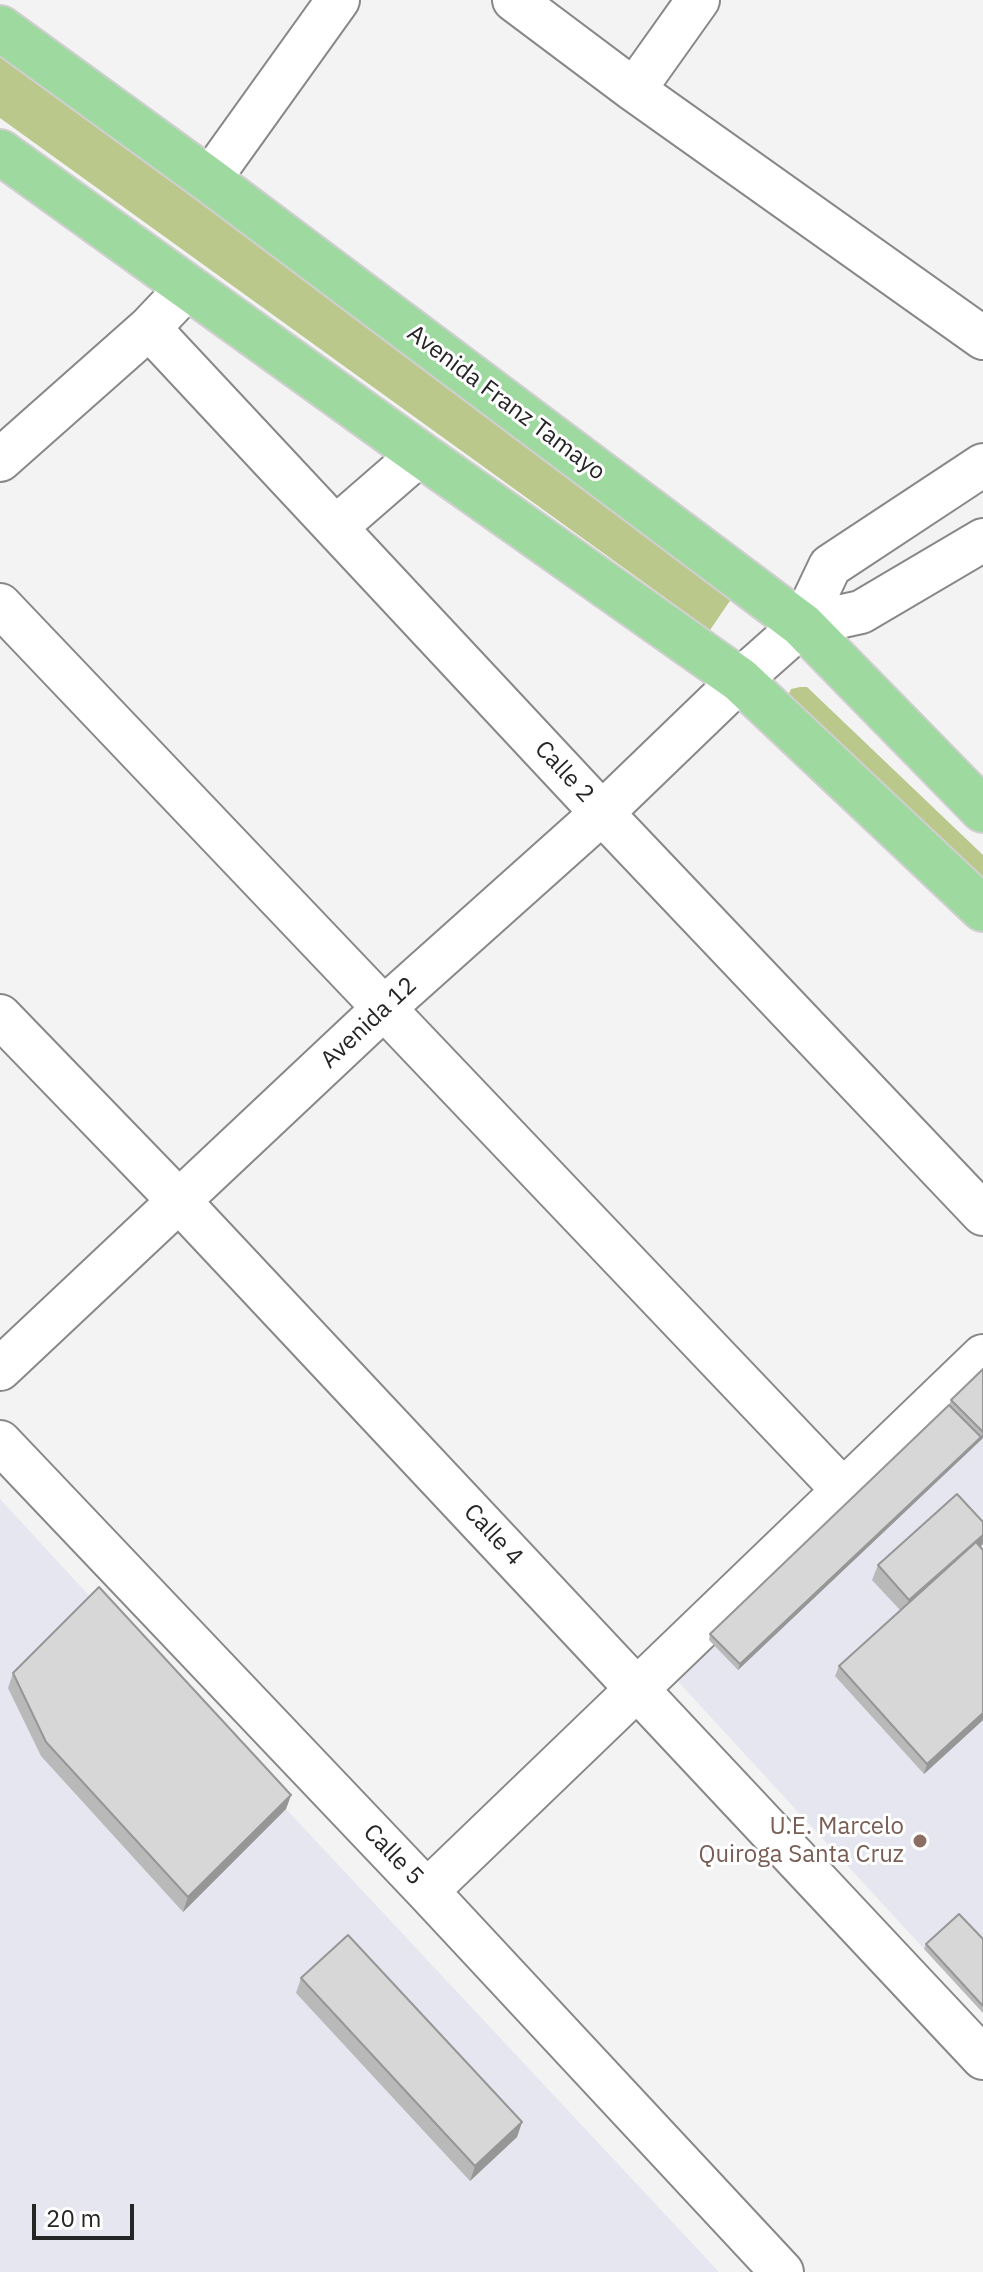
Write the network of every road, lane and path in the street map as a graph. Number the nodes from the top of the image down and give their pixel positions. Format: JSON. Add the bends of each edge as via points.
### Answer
{"nodes":[{"id":1,"x":338,"y":0,"type":"edge"},
{"id":2,"x":514,"y":0,"type":"edge"},
{"id":3,"x":698,"y":0,"type":"edge"},
{"id":4,"x":0,"y":28,"type":"edge"},
{"id":5,"x":634,"y":90,"type":"junction"},
{"id":6,"x":0,"y":152,"type":"edge"},
{"id":7,"x":209,"y":180,"type":"junction"},
{"id":8,"x":188,"y":287,"type":"junction"},
{"id":9,"x":149,"y":328,"type":"junction"},
{"id":10,"x":983,"y":338,"type":"edge"},
{"id":11,"x":420,"y":454,"type":"junction"},
{"id":12,"x":0,"y":460,"type":"edge"},
{"id":13,"x":983,"y":465,"type":"edge"},
{"id":14,"x":336,"y":527,"type":"junction"},
{"id":15,"x":983,"y":540,"type":"edge"},
{"id":16,"x":0,"y":605,"type":"edge"},
{"id":17,"x":802,"y":625,"type":"junction"},
{"id":18,"x":740,"y":680,"type":"junction"},
{"id":19,"x":983,"y":810,"type":"edge"},
{"id":20,"x":602,"y":813,"type":"junction"},
{"id":21,"x":983,"y":909,"type":"edge"},
{"id":22,"x":384,"y":1008,"type":"junction"},
{"id":23,"x":0,"y":1016,"type":"edge"},
{"id":24,"x":180,"y":1202,"type":"junction"},
{"id":25,"x":983,"y":1214,"type":"edge"},
{"id":26,"x":983,"y":1356,"type":"edge"},
{"id":27,"x":0,"y":1369,"type":"edge"},
{"id":28,"x":0,"y":1442,"type":"edge"},
{"id":29,"x":843,"y":1490,"type":"junction"},
{"id":30,"x":639,"y":1690,"type":"junction"},
{"id":31,"x":427,"y":1891,"type":"junction"},
{"id":32,"x":983,"y":2058,"type":"edge"},
{"id":33,"x":782,"y":2272,"type":"edge"}],
"edges":[{"from":1,"to":7,"type":"street"},
{"from":2,"to":5,"type":"street"},
{"from":3,"to":5,"type":"street"},
{"from":4,"to":7,"type":"main road","name":"Avenida Franz Tamayo"},
{"from":5,"to":10,"type":"street"},
{"from":6,"to":8,"type":"main road"},
{"from":7,"to":17,"type":"main road","name":"Avenida Franz Tamayo"},
{"from":8,"to":9,"type":"street"},
{"from":8,"to":11,"type":"main road"},
{"from":9,"to":12,"type":"street"},
{"from":9,"to":14,"type":"street","name":"Calle 2"},
{"from":11,"to":14,"type":"street"},
{"from":11,"to":18,"type":"main road"},
{"from":13,"to":17,"type":"street","via":[[830,566]]},
{"from":14,"to":20,"type":"street","name":"Calle 2"},
{"from":15,"to":17,"type":"street","via":[[861,612]]},
{"from":16,"to":22,"type":"street"},
{"from":17,"to":18,"type":"street","name":"Avenida 12"},
{"from":17,"to":19,"type":"main road","name":"Avenida Franz Tamayo"},
{"from":18,"to":20,"type":"street","name":"Avenida 12"},
{"from":18,"to":21,"type":"main road"},
{"from":20,"to":22,"type":"street","name":"Avenida 12"},
{"from":20,"to":25,"type":"street","name":"Calle 2"},
{"from":22,"to":24,"type":"street","name":"Avenida 12"},
{"from":22,"to":29,"type":"street"},
{"from":23,"to":24,"type":"street","name":"Calle 4"},
{"from":24,"to":27,"type":"street","name":"Avenida 12"},
{"from":24,"to":30,"type":"street","name":"Calle 4"},
{"from":26,"to":29,"type":"street"},
{"from":28,"to":31,"type":"street","name":"Calle 5"},
{"from":29,"to":30,"type":"street"},
{"from":30,"to":31,"type":"street"},
{"from":30,"to":32,"type":"street","name":"Calle 4"},
{"from":31,"to":33,"type":"street","name":"Calle 5"}]}
